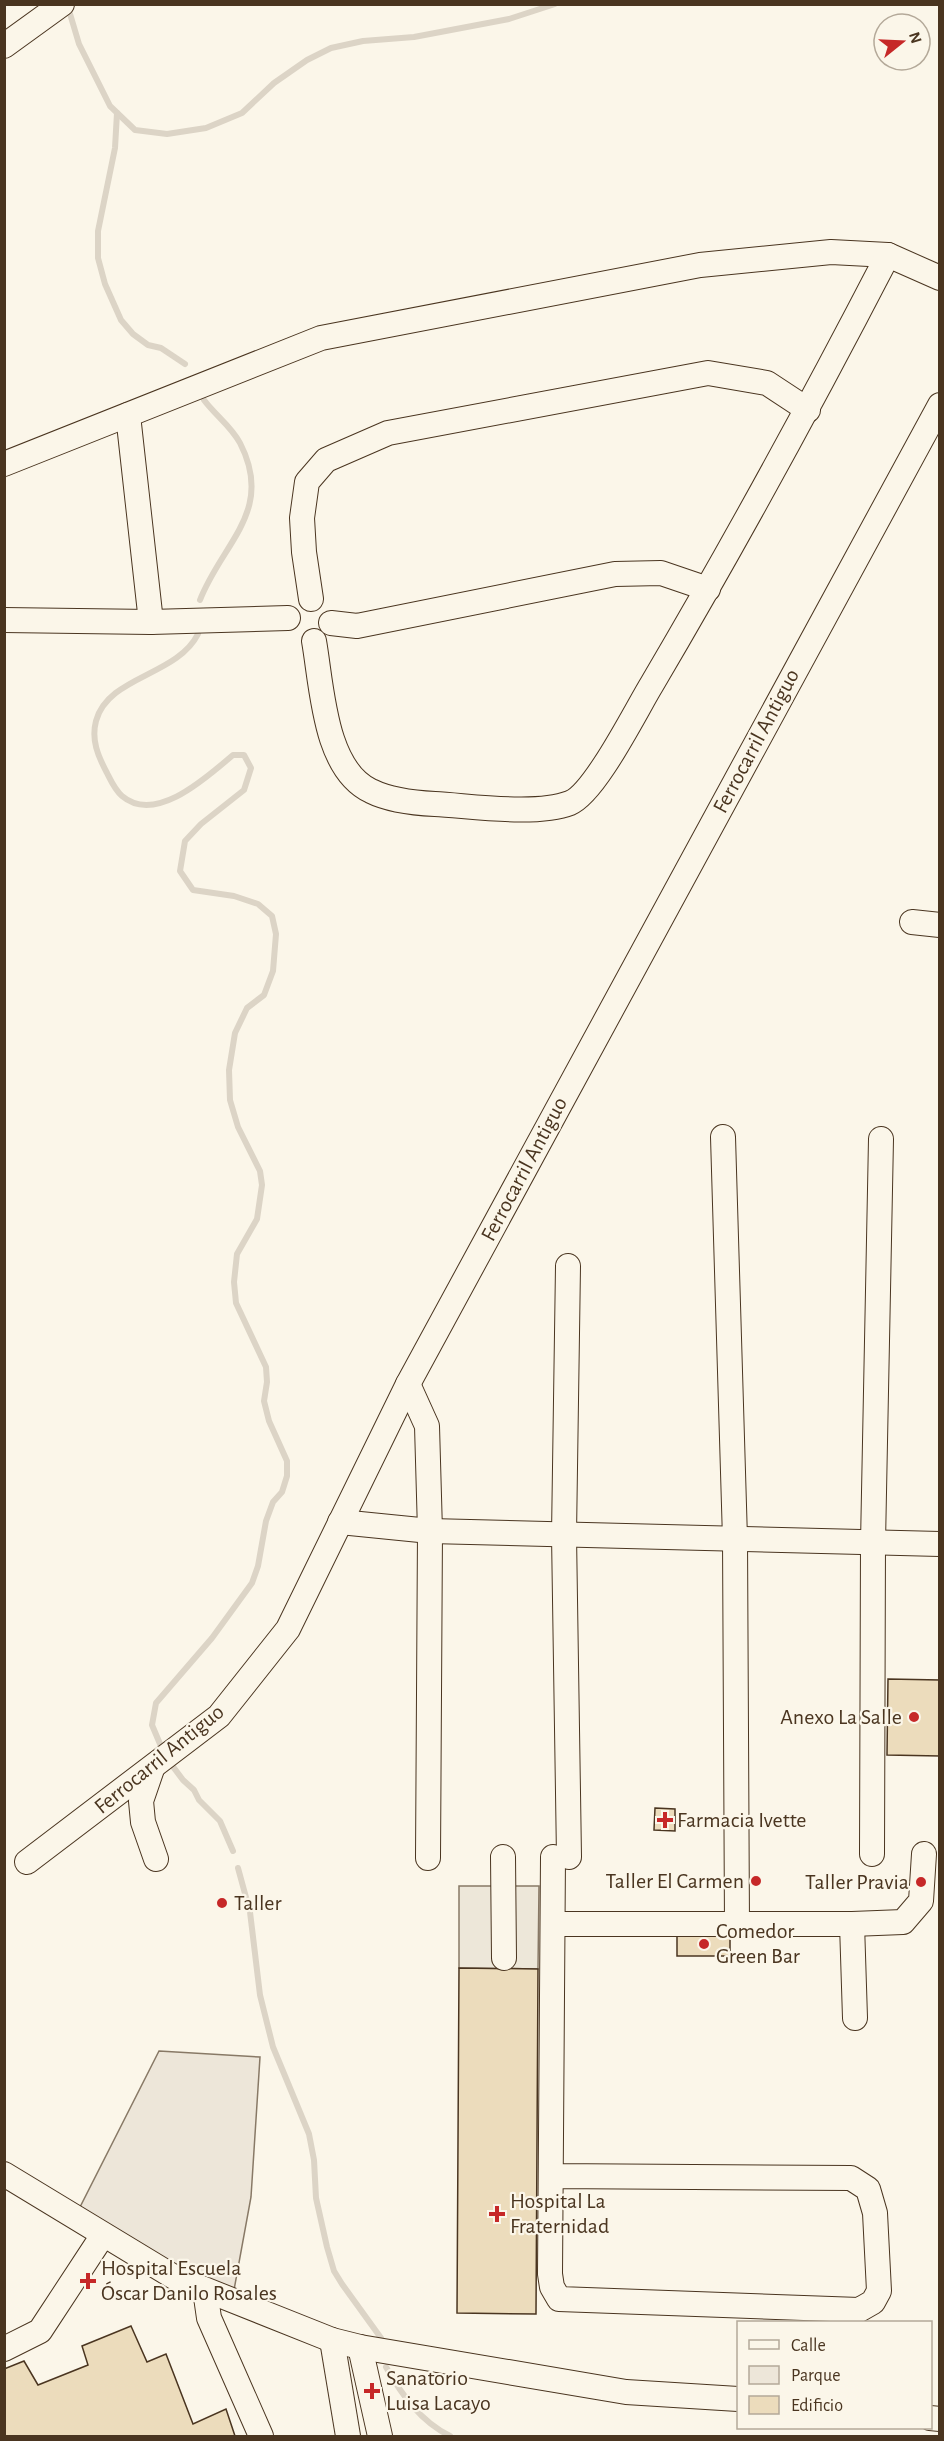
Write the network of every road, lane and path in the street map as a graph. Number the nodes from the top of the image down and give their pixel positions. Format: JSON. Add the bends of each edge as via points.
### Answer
{"nodes":[{"id":1,"x":57,"y":8,"type":"edge"},
{"id":2,"x":4,"y":46,"type":"edge"},
{"id":3,"x":888,"y":255,"type":"junction"},
{"id":4,"x":939,"y":278,"type":"edge"},
{"id":5,"x":939,"y":405,"type":"edge"},
{"id":6,"x":808,"y":410,"type":"junction"},
{"id":7,"x":128,"y":415,"type":"junction"},
{"id":8,"x":4,"y":464,"type":"edge"},
{"id":9,"x":708,"y":589,"type":"junction"},
{"id":10,"x":311,"y":599,"type":"junction"},
{"id":11,"x":288,"y":618,"type":"junction"},
{"id":12,"x":4,"y":620,"type":"edge"},
{"id":13,"x":151,"y":622,"type":"junction"},
{"id":14,"x":330,"y":623,"type":"junction"},
{"id":15,"x":314,"y":641,"type":"junction"},
{"id":16,"x":912,"y":922,"type":"dead end"},
{"id":17,"x":939,"y":925,"type":"edge"},
{"id":18,"x":723,"y":1137,"type":"dead end"},
{"id":19,"x":881,"y":1139,"type":"dead end"},
{"id":20,"x":568,"y":1266,"type":"dead end"},
{"id":21,"x":408,"y":1384,"type":"junction"},
{"id":22,"x":340,"y":1522,"type":"junction"},
{"id":23,"x":430,"y":1531,"type":"junction"},
{"id":24,"x":564,"y":1535,"type":"junction"},
{"id":25,"x":735,"y":1539,"type":"junction"},
{"id":26,"x":873,"y":1543,"type":"junction"},
{"id":27,"x":939,"y":1544,"type":"edge"},
{"id":28,"x":152,"y":1769,"type":"junction"},
{"id":29,"x":872,"y":1854,"type":"dead end"},
{"id":30,"x":924,"y":1854,"type":"dead end"},
{"id":31,"x":503,"y":1857,"type":"dead end"},
{"id":32,"x":428,"y":1858,"type":"dead end"},
{"id":33,"x":156,"y":1859,"type":"dead end"},
{"id":34,"x":27,"y":1862,"type":"dead end"},
{"id":35,"x":553,"y":1924,"type":"junction"},
{"id":36,"x":737,"y":1924,"type":"junction"},
{"id":37,"x":852,"y":1924,"type":"junction"},
{"id":38,"x":504,"y":1958,"type":"dead end"},
{"id":39,"x":855,"y":2018,"type":"dead end"},
{"id":40,"x":4,"y":2174,"type":"edge"},
{"id":41,"x":550,"y":2176,"type":"junction"},
{"id":42,"x":103,"y":2235,"type":"junction"},
{"id":43,"x":205,"y":2290,"type":"junction"},
{"id":44,"x":874,"y":2312,"type":"edge"},
{"id":45,"x":332,"y":2340,"type":"junction"},
{"id":46,"x":360,"y":2347,"type":"junction"},
{"id":47,"x":4,"y":2349,"type":"edge"},
{"id":48,"x":737,"y":2400,"type":"edge"},
{"id":49,"x":261,"y":2436,"type":"edge"},
{"id":50,"x":348,"y":2436,"type":"edge"},
{"id":51,"x":380,"y":2436,"type":"edge"}],
"edges":[{"from":1,"to":2,"type":"street"},
{"from":3,"to":4,"type":"street"},
{"from":3,"to":6,"type":"street"},
{"from":3,"to":7,"type":"street","via":[[831,252],[699,265],[321,338]]},
{"from":5,"to":21,"type":"street","name":"Ferrocarril Antiguo"},
{"from":6,"to":9,"type":"street"},
{"from":6,"to":10,"type":"street","via":[[767,383],[708,373],[388,433],[326,459],[307,482],[302,518]]},
{"from":7,"to":8,"type":"street"},
{"from":7,"to":13,"type":"street"},
{"from":9,"to":14,"type":"street","via":[[661,573],[615,574],[357,626]]},
{"from":9,"to":15,"type":"street","via":[[586,791],[571,802],[542,810],[412,803],[371,791],[352,778],[332,743]]},
{"from":10,"to":11,"type":"street","via":[[300,600]]},
{"from":10,"to":14,"type":"street","via":[[329,611]]},
{"from":11,"to":13,"type":"street"},
{"from":11,"to":15,"type":"street","via":[[291,631],[300,640]]},
{"from":12,"to":13,"type":"street"},
{"from":14,"to":15,"type":"street","via":[[325,635]]},
{"from":16,"to":17,"type":"street"},
{"from":18,"to":25,"type":"street"},
{"from":19,"to":26,"type":"street"},
{"from":20,"to":24,"type":"street"},
{"from":21,"to":22,"type":"street","name":"Ferrocarril Antiguo"},
{"from":21,"to":23,"type":"street","via":[[427,1426]]},
{"from":22,"to":23,"type":"street"},
{"from":22,"to":28,"type":"street","name":"Ferrocarril Antiguo","via":[[288,1629],[219,1716]]},
{"from":23,"to":24,"type":"street"},
{"from":23,"to":32,"type":"street"},
{"from":24,"to":25,"type":"street"},
{"from":24,"to":35,"type":"street","via":[[561,1857]]},
{"from":25,"to":26,"type":"street"},
{"from":25,"to":36,"type":"street"},
{"from":26,"to":27,"type":"street"},
{"from":26,"to":29,"type":"street"},
{"from":28,"to":33,"type":"street","via":[[141,1801],[143,1822]]},
{"from":28,"to":34,"type":"street","name":"Ferrocarril Antiguo"},
{"from":30,"to":37,"type":"street","via":[[921,1901],[903,1922]]},
{"from":31,"to":38,"type":"street"},
{"from":35,"to":36,"type":"street"},
{"from":35,"to":41,"type":"street"},
{"from":36,"to":37,"type":"street"},
{"from":37,"to":39,"type":"street"},
{"from":40,"to":42,"type":"street"},
{"from":41,"to":44,"type":"street","via":[[550,2274],[559,2299]]},
{"from":41,"to":44,"type":"street","via":[[851,2178],[868,2189],[875,2213],[879,2291]]},
{"from":42,"to":43,"type":"street","via":[[174,2277]]},
{"from":42,"to":47,"type":"street","via":[[40,2331]]},
{"from":43,"to":45,"type":"street"},
{"from":43,"to":49,"type":"street","via":[[209,2318]]},
{"from":45,"to":46,"type":"street"},
{"from":45,"to":50,"type":"street"},
{"from":46,"to":48,"type":"street","via":[[626,2392]]},
{"from":46,"to":51,"type":"street"}]}
